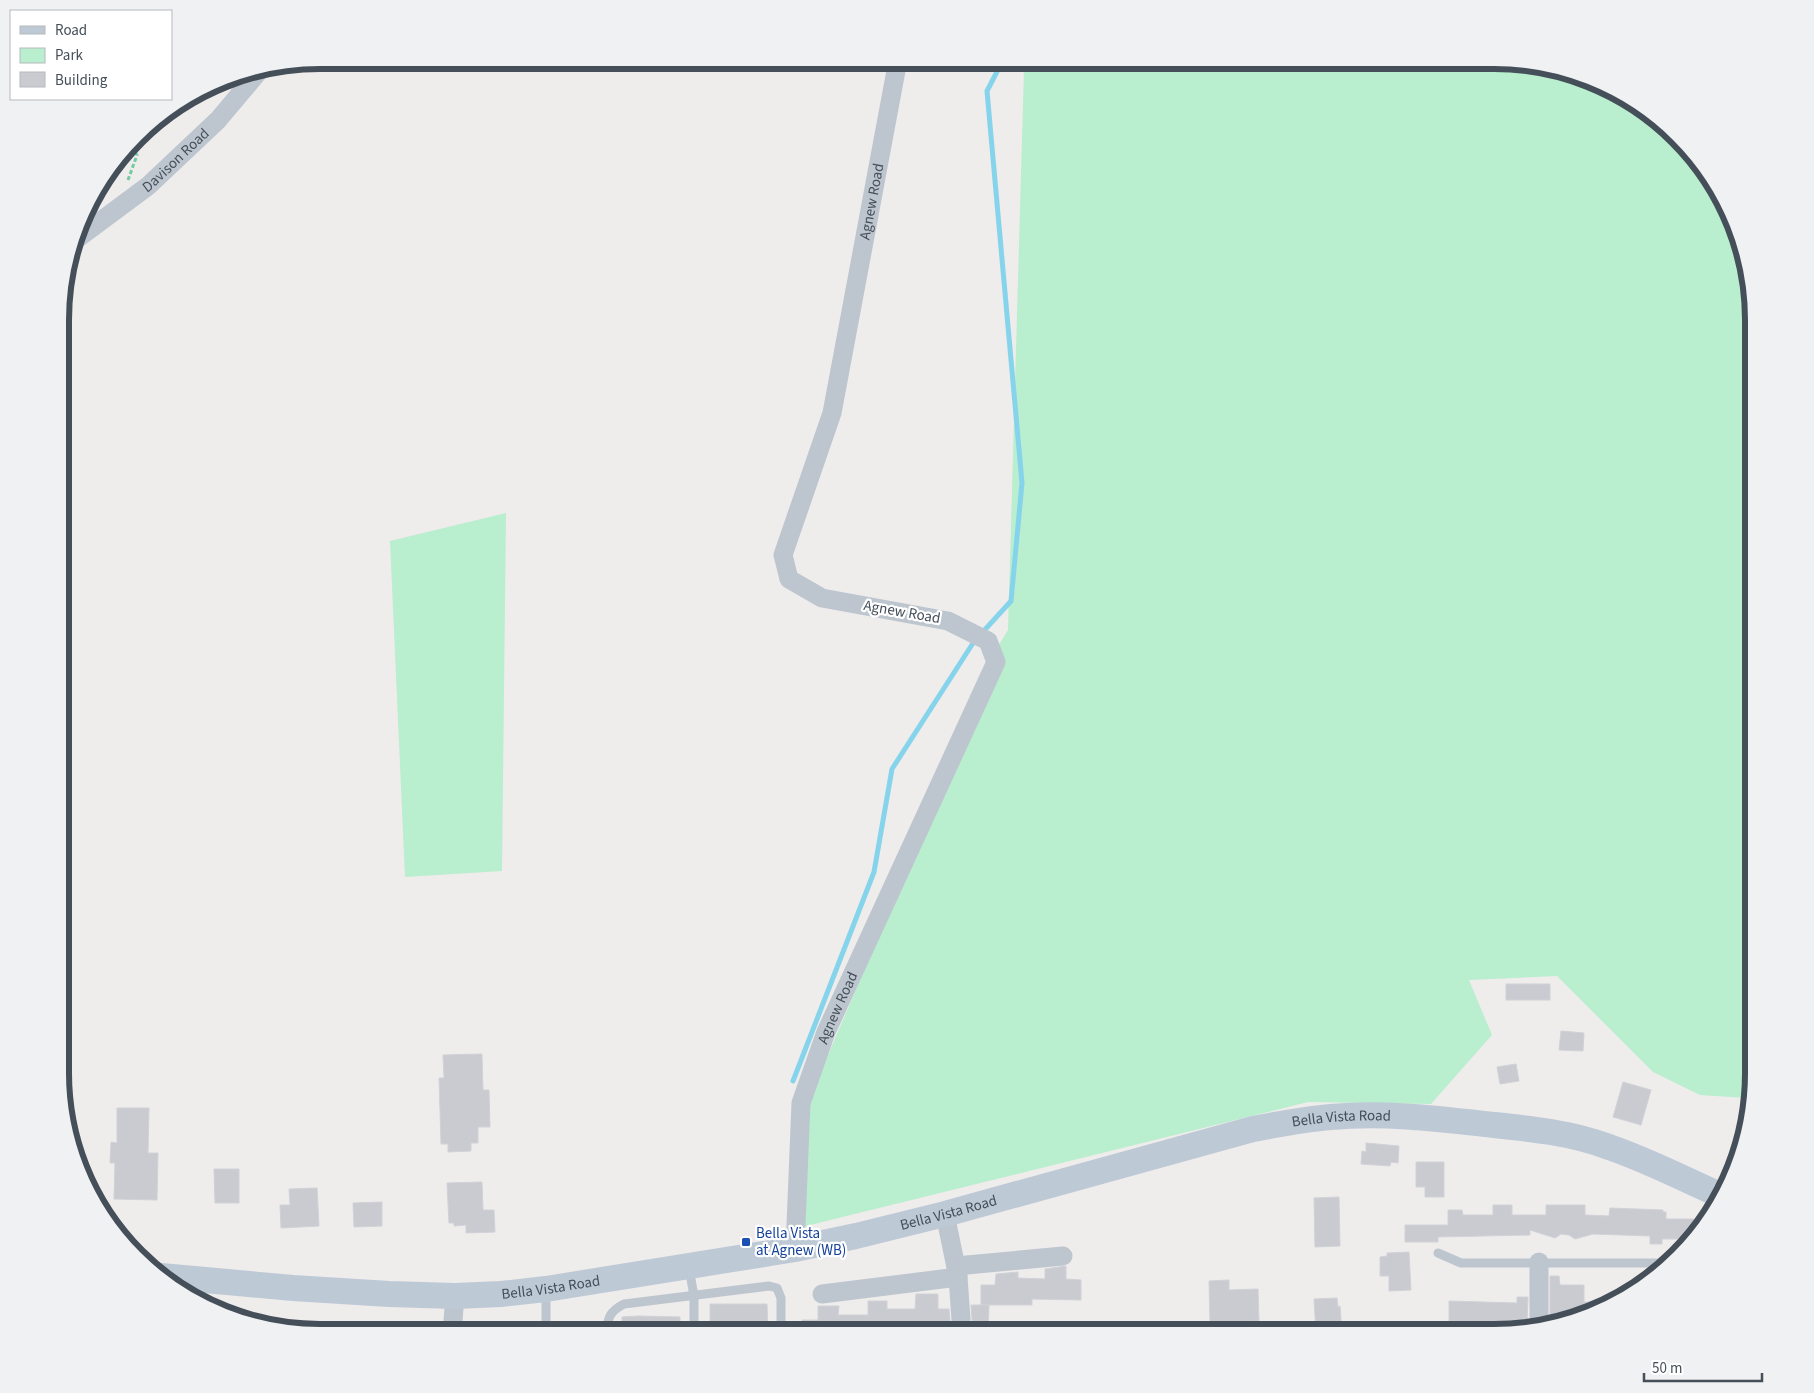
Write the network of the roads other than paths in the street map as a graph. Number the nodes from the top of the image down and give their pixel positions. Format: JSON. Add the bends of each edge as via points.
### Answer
{"nodes":[{"id":1,"x":896,"y":69,"type":"edge"},
{"id":2,"x":254,"y":77,"type":"edge"},
{"id":3,"x":84,"y":233,"type":"edge"},
{"id":4,"x":1715,"y":1193,"type":"edge"},
{"id":5,"x":944,"y":1214,"type":"junction"},
{"id":6,"x":796,"y":1249,"type":"junction"},
{"id":7,"x":1438,"y":1253,"type":"dead end"},
{"id":8,"x":1063,"y":1256,"type":"dead end"},
{"id":9,"x":1539,"y":1262,"type":"junction"},
{"id":10,"x":1659,"y":1263,"type":"edge"},
{"id":11,"x":689,"y":1267,"type":"junction"},
{"id":12,"x":957,"y":1272,"type":"junction"},
{"id":13,"x":174,"y":1277,"type":"edge"},
{"id":14,"x":546,"y":1289,"type":"junction"},
{"id":15,"x":822,"y":1294,"type":"dead end"},
{"id":16,"x":455,"y":1296,"type":"junction"},
{"id":17,"x":694,"y":1296,"type":"junction"},
{"id":18,"x":1539,"y":1320,"type":"edge"},
{"id":19,"x":453,"y":1324,"type":"edge"},
{"id":20,"x":546,"y":1324,"type":"edge"},
{"id":21,"x":607,"y":1324,"type":"edge"},
{"id":22,"x":694,"y":1324,"type":"edge"},
{"id":23,"x":781,"y":1324,"type":"edge"},
{"id":24,"x":961,"y":1324,"type":"edge"}],
"edges":[{"from":1,"to":6,"type":"street","name":"Agnew Road","via":[[832,413],[783,556],[789,579],[822,598],[948,621],[988,641],[996,662],[826,1032],[801,1102]]},
{"from":2,"to":3,"type":"street","name":"Davison Road","via":[[218,120],[148,186]]},
{"from":4,"to":5,"type":"street","name":"Bella Vista Road","via":[[1610,1147],[1572,1136],[1451,1120],[1378,1115],[1312,1118],[1253,1129]]},
{"from":5,"to":6,"type":"street","name":"Bella Vista Road"},
{"from":5,"to":12,"type":"street"},
{"from":6,"to":11,"type":"street","name":"Bella Vista Road"},
{"from":7,"to":9,"type":"lane","via":[[1460,1263]]},
{"from":8,"to":12,"type":"street"},
{"from":9,"to":10,"type":"lane"},
{"from":9,"to":18,"type":"street"},
{"from":11,"to":14,"type":"street","name":"Bella Vista Road"},
{"from":11,"to":17,"type":"lane"},
{"from":12,"to":15,"type":"street"},
{"from":12,"to":24,"type":"street"},
{"from":13,"to":16,"type":"street","name":"Bella Vista Road","via":[[293,1288]]},
{"from":14,"to":16,"type":"street","name":"Bella Vista Road"},
{"from":14,"to":20,"type":"lane"},
{"from":16,"to":19,"type":"street"},
{"from":17,"to":21,"type":"lane","via":[[624,1304],[609,1314]]},
{"from":17,"to":22,"type":"lane"},
{"from":17,"to":23,"type":"lane","via":[[769,1286],[777,1288],[781,1298]]}]}
